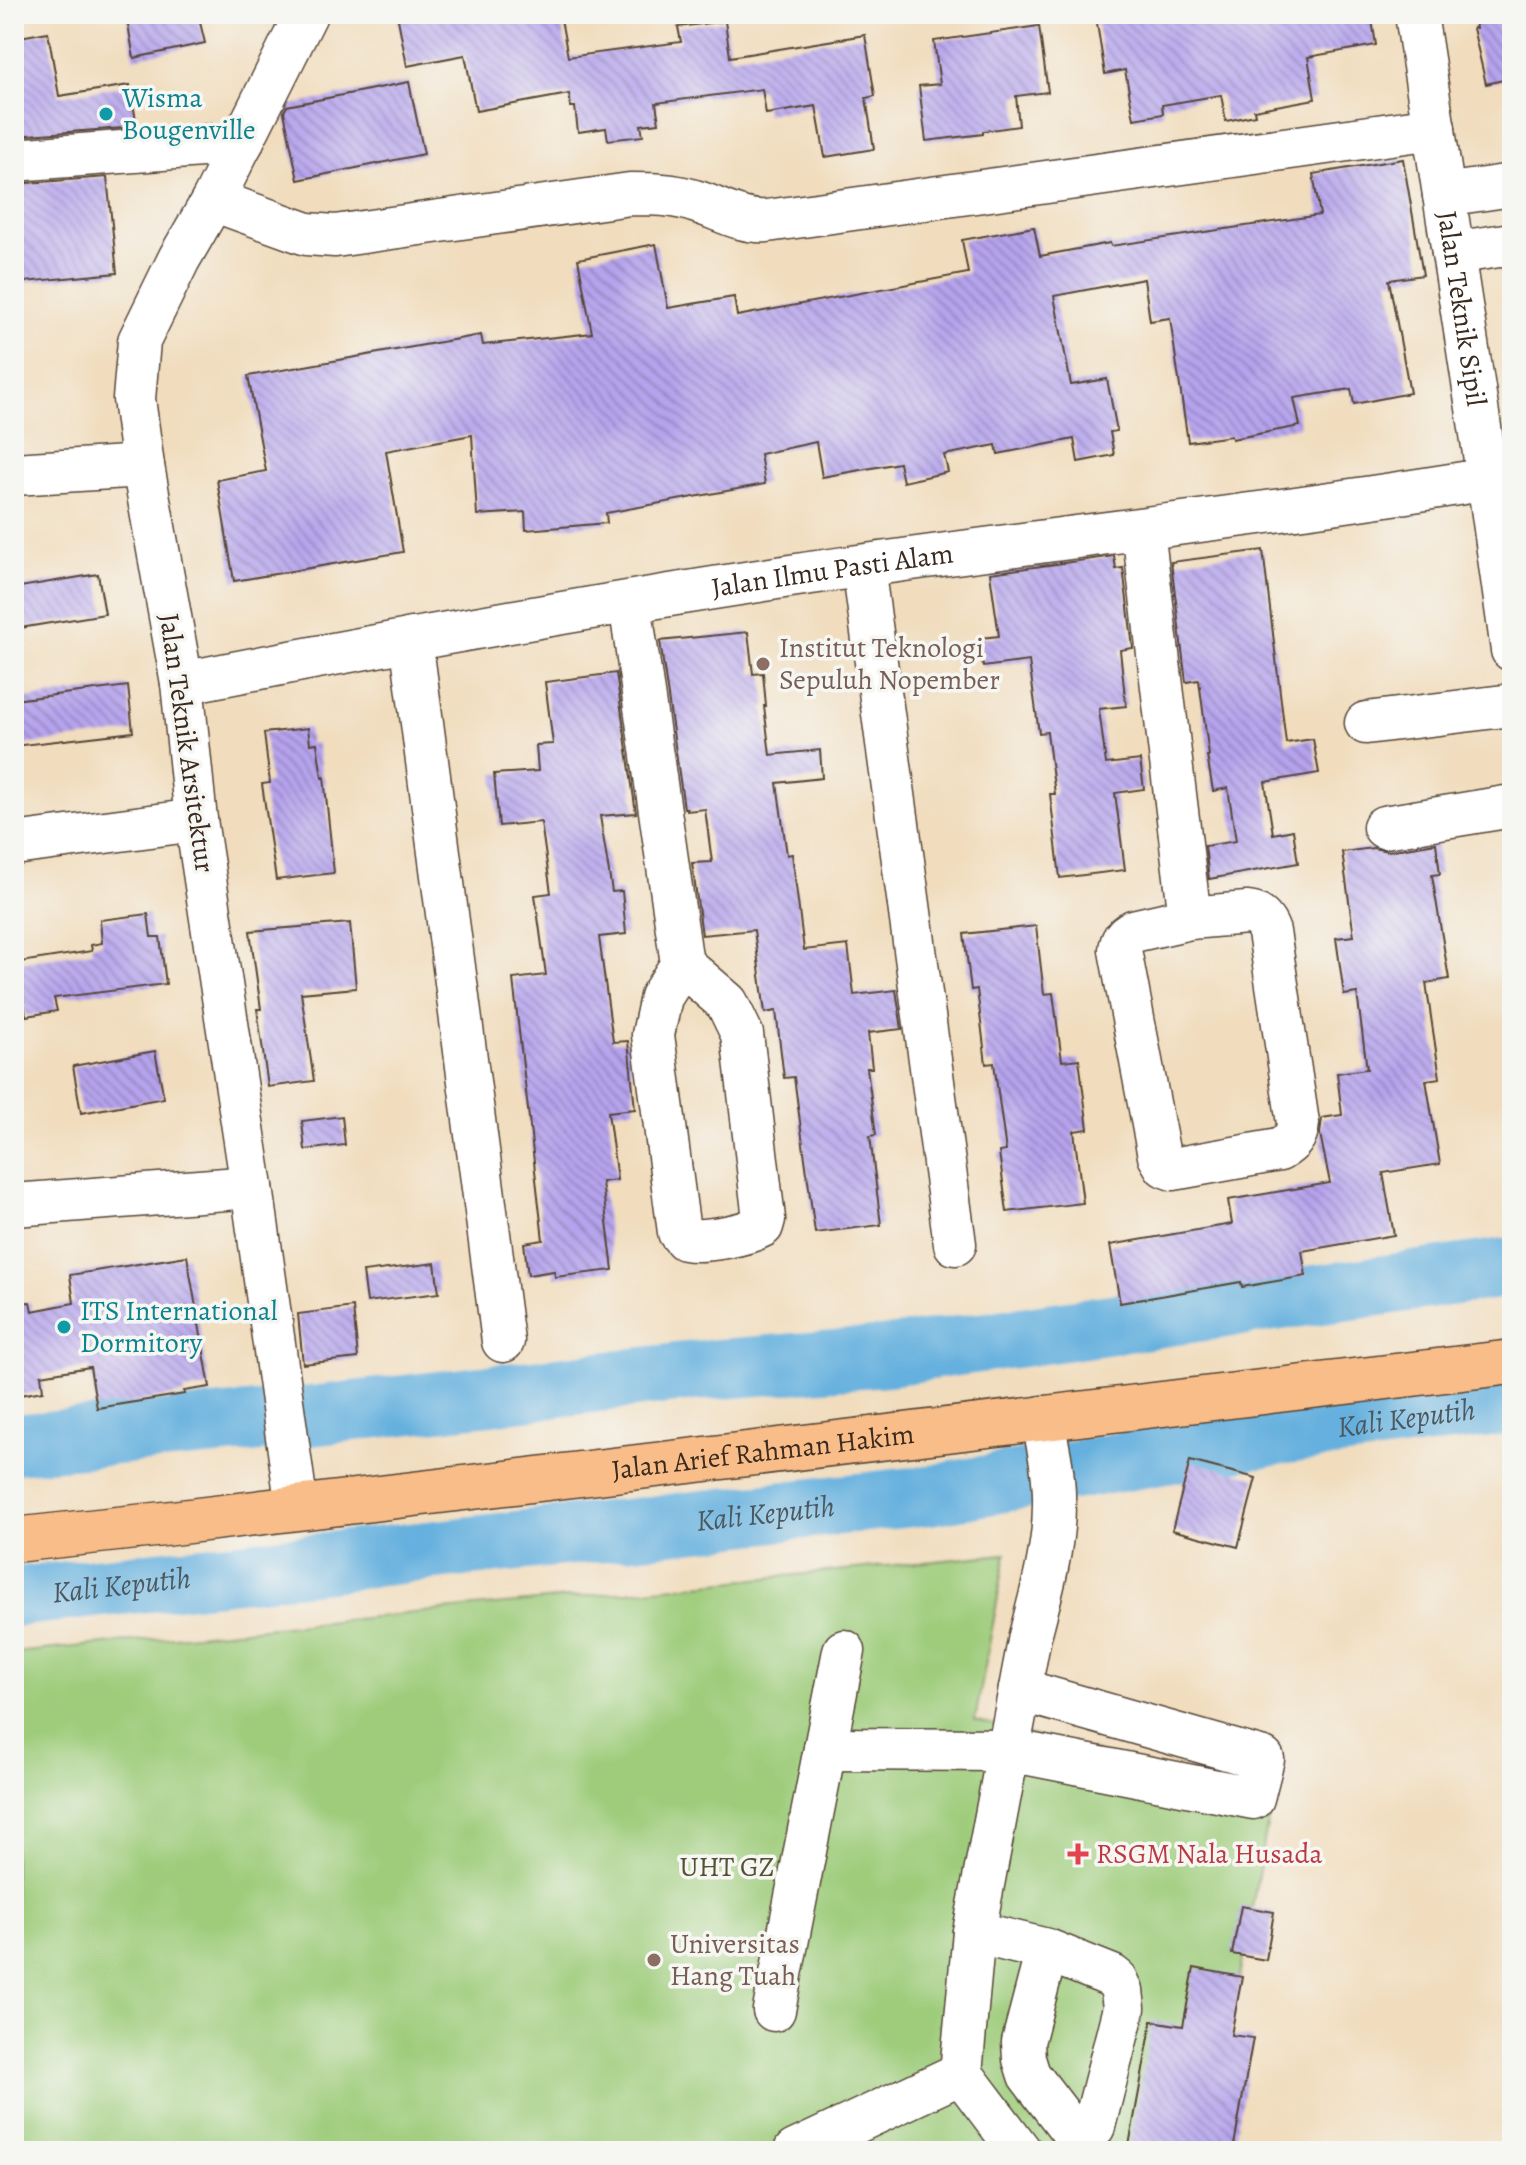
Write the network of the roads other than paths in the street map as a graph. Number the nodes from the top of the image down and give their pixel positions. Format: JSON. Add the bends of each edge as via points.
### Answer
{"nodes":[{"id":1,"x":306,"y":14,"type":"edge"},
{"id":2,"x":1416,"y":14,"type":"edge"},
{"id":3,"x":1434,"y":128,"type":"junction"},
{"id":4,"x":242,"y":143,"type":"junction"},
{"id":5,"x":14,"y":160,"type":"edge"},
{"id":6,"x":1512,"y":185,"type":"edge"},
{"id":7,"x":1444,"y":195,"type":"junction"},
{"id":8,"x":213,"y":200,"type":"junction"},
{"id":9,"x":1512,"y":249,"type":"edge"},
{"id":10,"x":1453,"y":253,"type":"junction"},
{"id":11,"x":143,"y":466,"type":"junction"},
{"id":12,"x":1495,"y":467,"type":"edge"},
{"id":13,"x":14,"y":474,"type":"edge"},
{"id":14,"x":1143,"y":530,"type":"junction"},
{"id":15,"x":863,"y":566,"type":"junction"},
{"id":16,"x":630,"y":603,"type":"junction"},
{"id":17,"x":411,"y":639,"type":"junction"},
{"id":18,"x":1512,"y":650,"type":"edge"},
{"id":19,"x":182,"y":683,"type":"junction"},
{"id":20,"x":1512,"y":705,"type":"edge"},
{"id":21,"x":1366,"y":723,"type":"dead end"},
{"id":22,"x":1512,"y":806,"type":"edge"},
{"id":23,"x":196,"y":820,"type":"junction"},
{"id":24,"x":1384,"y":827,"type":"dead end"},
{"id":25,"x":14,"y":844,"type":"edge"},
{"id":26,"x":1190,"y":918,"type":"junction"},
{"id":27,"x":682,"y":964,"type":"junction"},
{"id":28,"x":252,"y":1187,"type":"junction"},
{"id":29,"x":14,"y":1205,"type":"edge"},
{"id":30,"x":955,"y":1244,"type":"dead end"},
{"id":31,"x":503,"y":1341,"type":"dead end"},
{"id":32,"x":1512,"y":1362,"type":"edge"},
{"id":33,"x":1046,"y":1437,"type":"junction"},
{"id":34,"x":297,"y":1508,"type":"junction"},
{"id":35,"x":14,"y":1540,"type":"edge"},
{"id":36,"x":844,"y":1651,"type":"dead end"},
{"id":37,"x":1020,"y":1690,"type":"junction"},
{"id":38,"x":825,"y":1749,"type":"junction"},
{"id":39,"x":1009,"y":1750,"type":"junction"},
{"id":40,"x":974,"y":1932,"type":"junction"},
{"id":41,"x":1047,"y":1950,"type":"dead end"},
{"id":42,"x":774,"y":2010,"type":"dead end"},
{"id":43,"x":961,"y":2073,"type":"junction"},
{"id":44,"x":795,"y":2151,"type":"edge"},
{"id":45,"x":1020,"y":2151,"type":"edge"}],
"edges":[{"from":1,"to":4,"type":"lane","name":"Jalan Teknik Arsitektur"},
{"from":2,"to":3,"type":"lane","name":"Jalan Teknik Sipil"},
{"from":3,"to":7,"type":"lane","name":"Jalan Teknik Sipil"},
{"from":3,"to":8,"type":"lane","via":[[767,221],[746,221],[664,194],[630,194],[335,236],[307,234]]},
{"from":4,"to":5,"type":"lane"},
{"from":4,"to":8,"type":"lane","name":"Jalan Teknik Arsitektur"},
{"from":6,"to":7,"type":"lane"},
{"from":7,"to":10,"type":"lane","name":"Jalan Teknik Sipil"},
{"from":8,"to":11,"type":"lane","name":"Jalan Teknik Arsitektur","via":[[139,341],[134,399]]},
{"from":9,"to":10,"type":"lane","via":[[1505,245]]},
{"from":10,"to":12,"type":"lane","name":"Jalan Teknik Sipil"},
{"from":11,"to":13,"type":"lane"},
{"from":11,"to":19,"type":"lane","name":"Jalan Teknik Arsitektur"},
{"from":12,"to":14,"type":"lane","name":"Jalan Ilmu Pasti Alam"},
{"from":12,"to":18,"type":"lane","name":"Jalan Teknik Sipil"},
{"from":14,"to":15,"type":"lane","name":"Jalan Ilmu Pasti Alam"},
{"from":14,"to":26,"type":"lane"},
{"from":15,"to":16,"type":"lane","name":"Jalan Ilmu Pasti Alam"},
{"from":15,"to":30,"type":"lane"},
{"from":16,"to":17,"type":"lane","name":"Jalan Ilmu Pasti Alam"},
{"from":16,"to":27,"type":"lane"},
{"from":17,"to":19,"type":"lane","name":"Jalan Ilmu Pasti Alam"},
{"from":17,"to":31,"type":"lane"},
{"from":19,"to":23,"type":"lane","name":"Jalan Teknik Arsitektur"},
{"from":20,"to":21,"type":"lane"},
{"from":22,"to":24,"type":"lane"},
{"from":23,"to":25,"type":"lane"},
{"from":23,"to":28,"type":"lane","name":"Jalan Teknik Arsitektur"},
{"from":26,"to":26,"type":"lane","via":[[1133,931],[1120,950],[1159,1156],[1173,1169],[1279,1150],[1293,1139],[1298,1123],[1266,924],[1247,913]]},
{"from":27,"to":27,"type":"lane","via":[[661,997],[653,1035],[679,1232],[695,1241],[751,1232],[764,1219],[742,1034],[727,1003]]},
{"from":28,"to":29,"type":"lane"},
{"from":28,"to":34,"type":"lane","name":"Jalan Teknik Arsitektur"},
{"from":32,"to":33,"type":"main road","name":"Jalan Arief Rahman Hakim"},
{"from":33,"to":34,"type":"main road","name":"Jalan Arief Rahman Hakim"},
{"from":33,"to":37,"type":"lane","via":[[1055,1501]]},
{"from":34,"to":35,"type":"main road","name":"Jalan Arief Rahman Hakim"},
{"from":36,"to":38,"type":"lane"},
{"from":37,"to":39,"type":"lane"},
{"from":37,"to":39,"type":"lane","via":[[1263,1759],[1253,1798]]},
{"from":38,"to":39,"type":"lane"},
{"from":38,"to":42,"type":"lane"},
{"from":39,"to":40,"type":"lane"},
{"from":40,"to":41,"type":"lane"},
{"from":40,"to":43,"type":"lane"},
{"from":43,"to":44,"type":"lane"},
{"from":43,"to":45,"type":"lane"}]}
